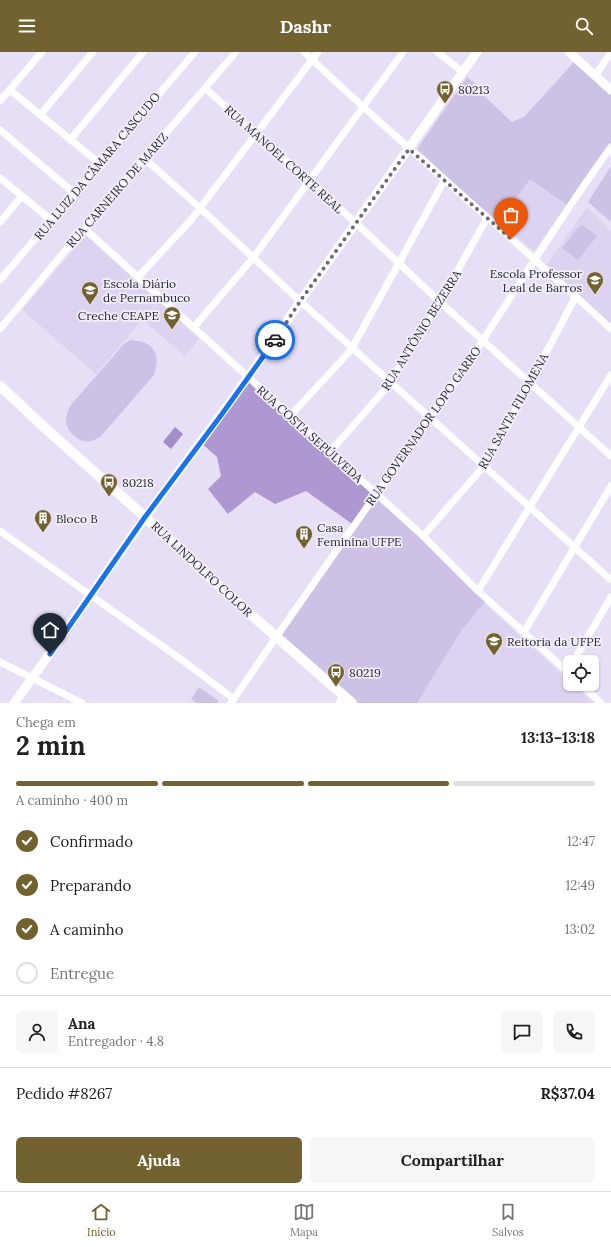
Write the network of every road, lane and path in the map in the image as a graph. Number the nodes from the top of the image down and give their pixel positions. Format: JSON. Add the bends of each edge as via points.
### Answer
{"nodes":[{"id":1,"x":42,"y":52,"type":"edge"},
{"id":2,"x":93,"y":52,"type":"edge"},
{"id":3,"x":143,"y":52,"type":"edge"},
{"id":4,"x":236,"y":52,"type":"edge"},
{"id":5,"x":304,"y":52,"type":"edge"},
{"id":6,"x":318,"y":52,"type":"edge"},
{"id":7,"x":403,"y":52,"type":"edge"},
{"id":8,"x":437,"y":52,"type":"edge"},
{"id":9,"x":477,"y":52,"type":"edge"},
{"id":10,"x":568,"y":52,"type":"edge"},
{"id":11,"x":611,"y":52,"type":"edge"},
{"id":12,"x":193,"y":53,"type":"edge"},
{"id":13,"x":312,"y":60,"type":"junction"},
{"id":14,"x":463,"y":72,"type":"junction"},
{"id":15,"x":595,"y":76,"type":"junction"},
{"id":16,"x":205,"y":88,"type":"junction"},
{"id":17,"x":10,"y":90,"type":"junction"},
{"id":18,"x":611,"y":90,"type":"edge"},
{"id":19,"x":0,"y":101,"type":"edge"},
{"id":20,"x":363,"y":106,"type":"junction"},
{"id":21,"x":40,"y":115,"type":"junction"},
{"id":22,"x":0,"y":130,"type":"edge"},
{"id":23,"x":256,"y":134,"type":"junction"},
{"id":24,"x":70,"y":140,"type":"junction"},
{"id":25,"x":611,"y":147,"type":"edge"},
{"id":26,"x":409,"y":149,"type":"junction"},
{"id":27,"x":144,"y":158,"type":"junction"},
{"id":28,"x":99,"y":163,"type":"junction"},
{"id":29,"x":0,"y":178,"type":"edge"},
{"id":30,"x":309,"y":181,"type":"junction"},
{"id":31,"x":444,"y":181,"type":"junction"},
{"id":32,"x":74,"y":193,"type":"junction"},
{"id":33,"x":22,"y":196,"type":"junction"},
{"id":34,"x":200,"y":208,"type":"junction"},
{"id":35,"x":487,"y":218,"type":"junction"},
{"id":36,"x":51,"y":220,"type":"junction"},
{"id":37,"x":0,"y":222,"type":"edge"},
{"id":38,"x":356,"y":223,"type":"junction"},
{"id":39,"x":84,"y":228,"type":"junction"},
{"id":40,"x":254,"y":258,"type":"junction"},
{"id":41,"x":535,"y":259,"type":"junction"},
{"id":42,"x":398,"y":263,"type":"junction"},
{"id":43,"x":138,"y":277,"type":"junction"},
{"id":44,"x":0,"y":280,"type":"edge"},
{"id":45,"x":576,"y":296,"type":"junction"},
{"id":46,"x":300,"y":301,"type":"junction"},
{"id":47,"x":440,"y":302,"type":"junction"},
{"id":48,"x":194,"y":327,"type":"junction"},
{"id":49,"x":0,"y":329,"type":"edge"},
{"id":50,"x":611,"y":329,"type":"edge"},
{"id":51,"x":483,"y":340,"type":"junction"},
{"id":52,"x":352,"y":347,"type":"junction"},
{"id":53,"x":611,"y":375,"type":"edge"},
{"id":54,"x":248,"y":377,"type":"junction"},
{"id":55,"x":390,"y":382,"type":"junction"},
{"id":56,"x":530,"y":383,"type":"junction"},
{"id":57,"x":0,"y":386,"type":"edge"},
{"id":58,"x":290,"y":415,"type":"junction"},
{"id":59,"x":430,"y":417,"type":"junction"},
{"id":60,"x":578,"y":427,"type":"junction"},
{"id":61,"x":330,"y":452,"type":"junction"},
{"id":62,"x":611,"y":456,"type":"edge"},
{"id":63,"x":484,"y":466,"type":"junction"},
{"id":64,"x":611,"y":486,"type":"edge"},
{"id":65,"x":376,"y":494,"type":"junction"},
{"id":66,"x":530,"y":507,"type":"junction"},
{"id":67,"x":145,"y":517,"type":"junction"},
{"id":68,"x":0,"y":531,"type":"edge"},
{"id":69,"x":423,"y":536,"type":"junction"},
{"id":70,"x":574,"y":548,"type":"junction"},
{"id":71,"x":611,"y":580,"type":"edge"},
{"id":72,"x":478,"y":591,"type":"junction"},
{"id":73,"x":90,"y":594,"type":"junction"},
{"id":74,"x":611,"y":597,"type":"edge"},
{"id":75,"x":524,"y":632,"type":"junction"},
{"id":76,"x":276,"y":636,"type":"junction"},
{"id":77,"x":577,"y":655,"type":"edge"},
{"id":78,"x":0,"y":662,"type":"edge"},
{"id":79,"x":563,"y":666,"type":"edge"},
{"id":80,"x":33,"y":678,"type":"junction"},
{"id":81,"x":588,"y":691,"type":"edge"},
{"id":82,"x":341,"y":699,"type":"edge"},
{"id":83,"x":232,"y":701,"type":"edge"},
{"id":84,"x":14,"y":703,"type":"edge"},
{"id":85,"x":82,"y":703,"type":"edge"},
{"id":86,"x":352,"y":703,"type":"edge"},
{"id":87,"x":601,"y":703,"type":"edge"}],
"edges":[{"from":1,"to":17,"type":"street"},
{"from":2,"to":21,"type":"street"},
{"from":3,"to":24,"type":"street"},
{"from":4,"to":16,"type":"street","name":"RUA CARNEIRO DE MARIZ"},
{"from":5,"to":13,"type":"street"},
{"from":6,"to":13,"type":"street"},
{"from":7,"to":20,"type":"street"},
{"from":8,"to":14,"type":"street"},
{"from":9,"to":14,"type":"street"},
{"from":10,"to":15,"type":"street"},
{"from":11,"to":15,"type":"street"},
{"from":12,"to":28,"type":"street","name":"RUA LUIZ DA CÂMARA CASCUDO"},
{"from":13,"to":20,"type":"street"},
{"from":13,"to":23,"type":"street"},
{"from":14,"to":26,"type":"street"},
{"from":15,"to":18,"type":"street"},
{"from":16,"to":23,"type":"street","name":"RUA MANOEL CORTE REAL"},
{"from":16,"to":27,"type":"street","name":"RUA CARNEIRO DE MARIZ"},
{"from":17,"to":19,"type":"street"},
{"from":17,"to":21,"type":"street"},
{"from":20,"to":26,"type":"street"},
{"from":20,"to":30,"type":"street"},
{"from":21,"to":24,"type":"street"},
{"from":22,"to":32,"type":"street"},
{"from":23,"to":30,"type":"street","name":"RUA MANOEL CORTE REAL"},
{"from":23,"to":34,"type":"street"},
{"from":24,"to":28,"type":"street"},
{"from":25,"to":41,"type":"street","name":"RUA GOVERNADOR LOPO GARRO"},
{"from":26,"to":31,"type":"street"},
{"from":26,"to":38,"type":"street"},
{"from":27,"to":34,"type":"street"},
{"from":27,"to":39,"type":"street","name":"RUA CARNEIRO DE MARIZ"},
{"from":28,"to":32,"type":"street","name":"RUA LUIZ DA CÂMARA CASCUDO"},
{"from":29,"to":33,"type":"street"},
{"from":30,"to":38,"type":"street","name":"RUA MANOEL CORTE REAL"},
{"from":30,"to":40,"type":"street"},
{"from":31,"to":35,"type":"street"},
{"from":31,"to":42,"type":"street"},
{"from":32,"to":36,"type":"street","name":"RUA LUIZ DA CÂMARA CASCUDO"},
{"from":33,"to":36,"type":"street"},
{"from":33,"to":37,"type":"street"},
{"from":34,"to":40,"type":"street"},
{"from":34,"to":43,"type":"street"},
{"from":35,"to":41,"type":"street"},
{"from":35,"to":47,"type":"street","name":"RUA ANTÔNIO BEZERRA"},
{"from":36,"to":44,"type":"street","name":"RUA LUIZ DA CÂMARA CASCUDO"},
{"from":38,"to":42,"type":"street","name":"RUA MANOEL CORTE REAL"},
{"from":38,"to":46,"type":"street"},
{"from":39,"to":43,"type":"street","name":"RUA COSTA SEPÚLVEDA"},
{"from":39,"to":49,"type":"street","name":"RUA CARNEIRO DE MARIZ"},
{"from":40,"to":46,"type":"street"},
{"from":40,"to":48,"type":"street"},
{"from":41,"to":45,"type":"street"},
{"from":41,"to":51,"type":"street","name":"RUA GOVERNADOR LOPO GARRO"},
{"from":42,"to":47,"type":"street","name":"RUA MANOEL CORTE REAL"},
{"from":42,"to":52,"type":"street"},
{"from":43,"to":48,"type":"street","name":"RUA COSTA SEPÚLVEDA"},
{"from":45,"to":50,"type":"street"},
{"from":45,"to":56,"type":"street","name":"RUA SANTA FILOMENA"},
{"from":46,"to":52,"type":"street"},
{"from":46,"to":54,"type":"street"},
{"from":47,"to":51,"type":"street","name":"RUA MANOEL CORTE REAL"},
{"from":47,"to":55,"type":"street","name":"RUA ANTÔNIO BEZERRA"},
{"from":48,"to":54,"type":"street","name":"RUA COSTA SEPÚLVEDA"},
{"from":51,"to":56,"type":"street","name":"RUA MANOEL CORTE REAL"},
{"from":51,"to":59,"type":"street","name":"RUA GOVERNADOR LOPO GARRO"},
{"from":52,"to":55,"type":"street"},
{"from":52,"to":58,"type":"street"},
{"from":53,"to":60,"type":"street"},
{"from":54,"to":58,"type":"street","name":"RUA COSTA SEPÚLVEDA"},
{"from":54,"to":67,"type":"street"},
{"from":55,"to":59,"type":"street"},
{"from":55,"to":61,"type":"street","name":"RUA ANTÔNIO BEZERRA"},
{"from":56,"to":60,"type":"street","name":"RUA MANOEL CORTE REAL"},
{"from":56,"to":63,"type":"street","name":"RUA SANTA FILOMENA"},
{"from":57,"to":67,"type":"main road","name":"RUA LINDOLFO COLOR"},
{"from":58,"to":61,"type":"street","name":"RUA COSTA SEPÚLVEDA"},
{"from":59,"to":63,"type":"street"},
{"from":59,"to":65,"type":"street","name":"RUA GOVERNADOR LOPO GARRO"},
{"from":60,"to":62,"type":"street","name":"RUA MANOEL CORTE REAL"},
{"from":60,"to":66,"type":"street"},
{"from":61,"to":65,"type":"street","name":"RUA COSTA SEPÚLVEDA"},
{"from":63,"to":66,"type":"street"},
{"from":63,"to":69,"type":"street","name":"RUA SANTA FILOMENA"},
{"from":64,"to":70,"type":"street"},
{"from":65,"to":69,"type":"street","name":"RUA COSTA SEPÚLVEDA"},
{"from":65,"to":76,"type":"street","name":"RUA GOVERNADOR LOPO GARRO"},
{"from":66,"to":70,"type":"street"},
{"from":66,"to":72,"type":"street"},
{"from":67,"to":73,"type":"street"},
{"from":67,"to":76,"type":"main road","name":"RUA LINDOLFO COLOR"},
{"from":68,"to":73,"type":"street"},
{"from":69,"to":72,"type":"street","name":"RUA COSTA SEPÚLVEDA"},
{"from":70,"to":71,"type":"street"},
{"from":70,"to":75,"type":"street"},
{"from":72,"to":75,"type":"street","name":"RUA COSTA SEPÚLVEDA"},
{"from":73,"to":80,"type":"street"},
{"from":73,"to":83,"type":"street","via":[[182,660]]},
{"from":74,"to":77,"type":"street"},
{"from":75,"to":79,"type":"street","name":"RUA COSTA SEPÚLVEDA"},
{"from":76,"to":82,"type":"main road","name":"RUA LINDOLFO COLOR"},
{"from":76,"to":83,"type":"street","name":"RUA GOVERNADOR LOPO GARRO"},
{"from":78,"to":80,"type":"street"},
{"from":80,"to":84,"type":"street"},
{"from":80,"to":85,"type":"street"},
{"from":81,"to":87,"type":"street"},
{"from":82,"to":86,"type":"main road","name":"RUA LINDOLFO COLOR"}]}
